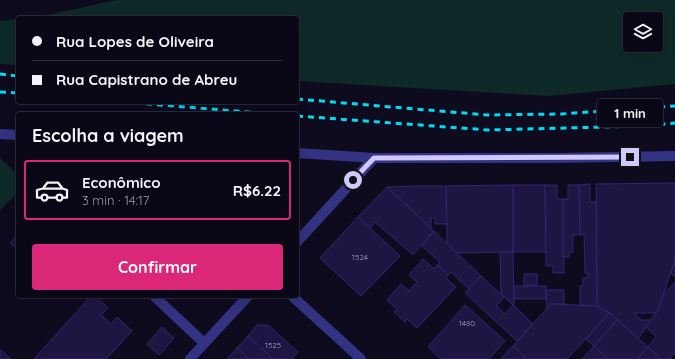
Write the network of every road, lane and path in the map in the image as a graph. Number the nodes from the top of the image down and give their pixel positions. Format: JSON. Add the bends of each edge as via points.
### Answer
{"nodes":[{"id":1,"x":0,"y":134,"type":"edge"},
{"id":2,"x":16,"y":135,"type":"edge"},
{"id":3,"x":299,"y":153,"type":"edge"},
{"id":4,"x":675,"y":156,"type":"edge"},
{"id":5,"x":374,"y":158,"type":"junction"},
{"id":6,"x":299,"y":240,"type":"edge"},
{"id":7,"x":156,"y":298,"type":"edge"},
{"id":8,"x":246,"y":298,"type":"edge"},
{"id":9,"x":294,"y":298,"type":"edge"},
{"id":10,"x":204,"y":343,"type":"junction"},
{"id":11,"x":190,"y":359,"type":"edge"},
{"id":12,"x":361,"y":359,"type":"edge"}],
"edges":[{"from":1,"to":2,"type":"street"},
{"from":3,"to":5,"type":"street"},
{"from":4,"to":5,"type":"street"},
{"from":5,"to":6,"type":"street"},
{"from":7,"to":10,"type":"street"},
{"from":8,"to":10,"type":"street"},
{"from":9,"to":12,"type":"street"},
{"from":10,"to":11,"type":"street"}]}
